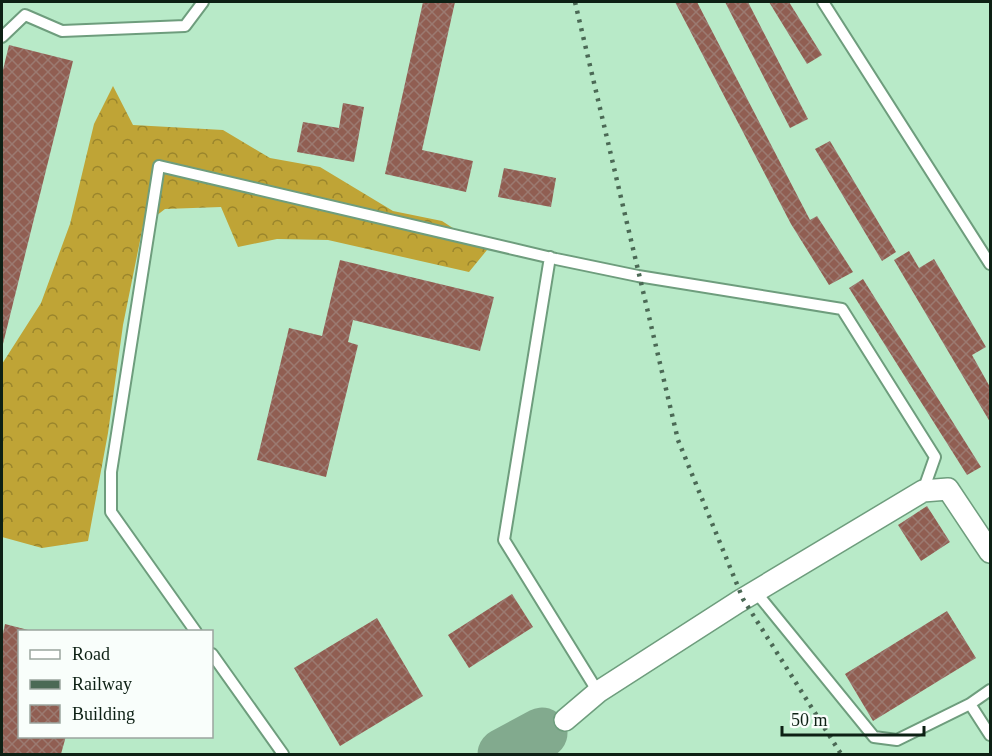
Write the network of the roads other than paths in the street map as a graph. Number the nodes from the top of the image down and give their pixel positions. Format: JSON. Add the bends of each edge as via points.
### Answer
{"nodes":[{"id":1,"x":202,"y":2,"type":"edge"},
{"id":2,"x":823,"y":2,"type":"edge"},
{"id":3,"x":2,"y":37,"type":"edge"},
{"id":4,"x":550,"y":257,"type":"junction"},
{"id":5,"x":990,"y":264,"type":"edge"},
{"id":6,"x":923,"y":491,"type":"junction"},
{"id":7,"x":990,"y":552,"type":"edge"},
{"id":8,"x":755,"y":591,"type":"junction"},
{"id":9,"x":195,"y":630,"type":"edge"},
{"id":10,"x":213,"y":655,"type":"edge"},
{"id":11,"x":990,"y":690,"type":"edge"},
{"id":12,"x":598,"y":692,"type":"junction"},
{"id":13,"x":970,"y":704,"type":"junction"},
{"id":14,"x":565,"y":720,"type":"dead end"},
{"id":15,"x":990,"y":735,"type":"edge"},
{"id":16,"x":283,"y":754,"type":"edge"}],
"edges":[{"from":1,"to":3,"type":"lane","via":[[185,26],[62,31],[25,15]]},
{"from":2,"to":5,"type":"lane"},
{"from":4,"to":6,"type":"lane","via":[[638,276],[842,309],[935,457]]},
{"from":4,"to":9,"type":"lane","via":[[159,166],[111,472],[111,512]]},
{"from":4,"to":12,"type":"lane","via":[[504,540]]},
{"from":6,"to":7,"type":"street","via":[[948,489]]},
{"from":6,"to":8,"type":"street"},
{"from":8,"to":12,"type":"street"},
{"from":8,"to":13,"type":"lane","via":[[874,738],[897,740]]},
{"from":10,"to":16,"type":"lane"},
{"from":11,"to":13,"type":"lane"},
{"from":12,"to":14,"type":"street"},
{"from":13,"to":15,"type":"lane"}]}
